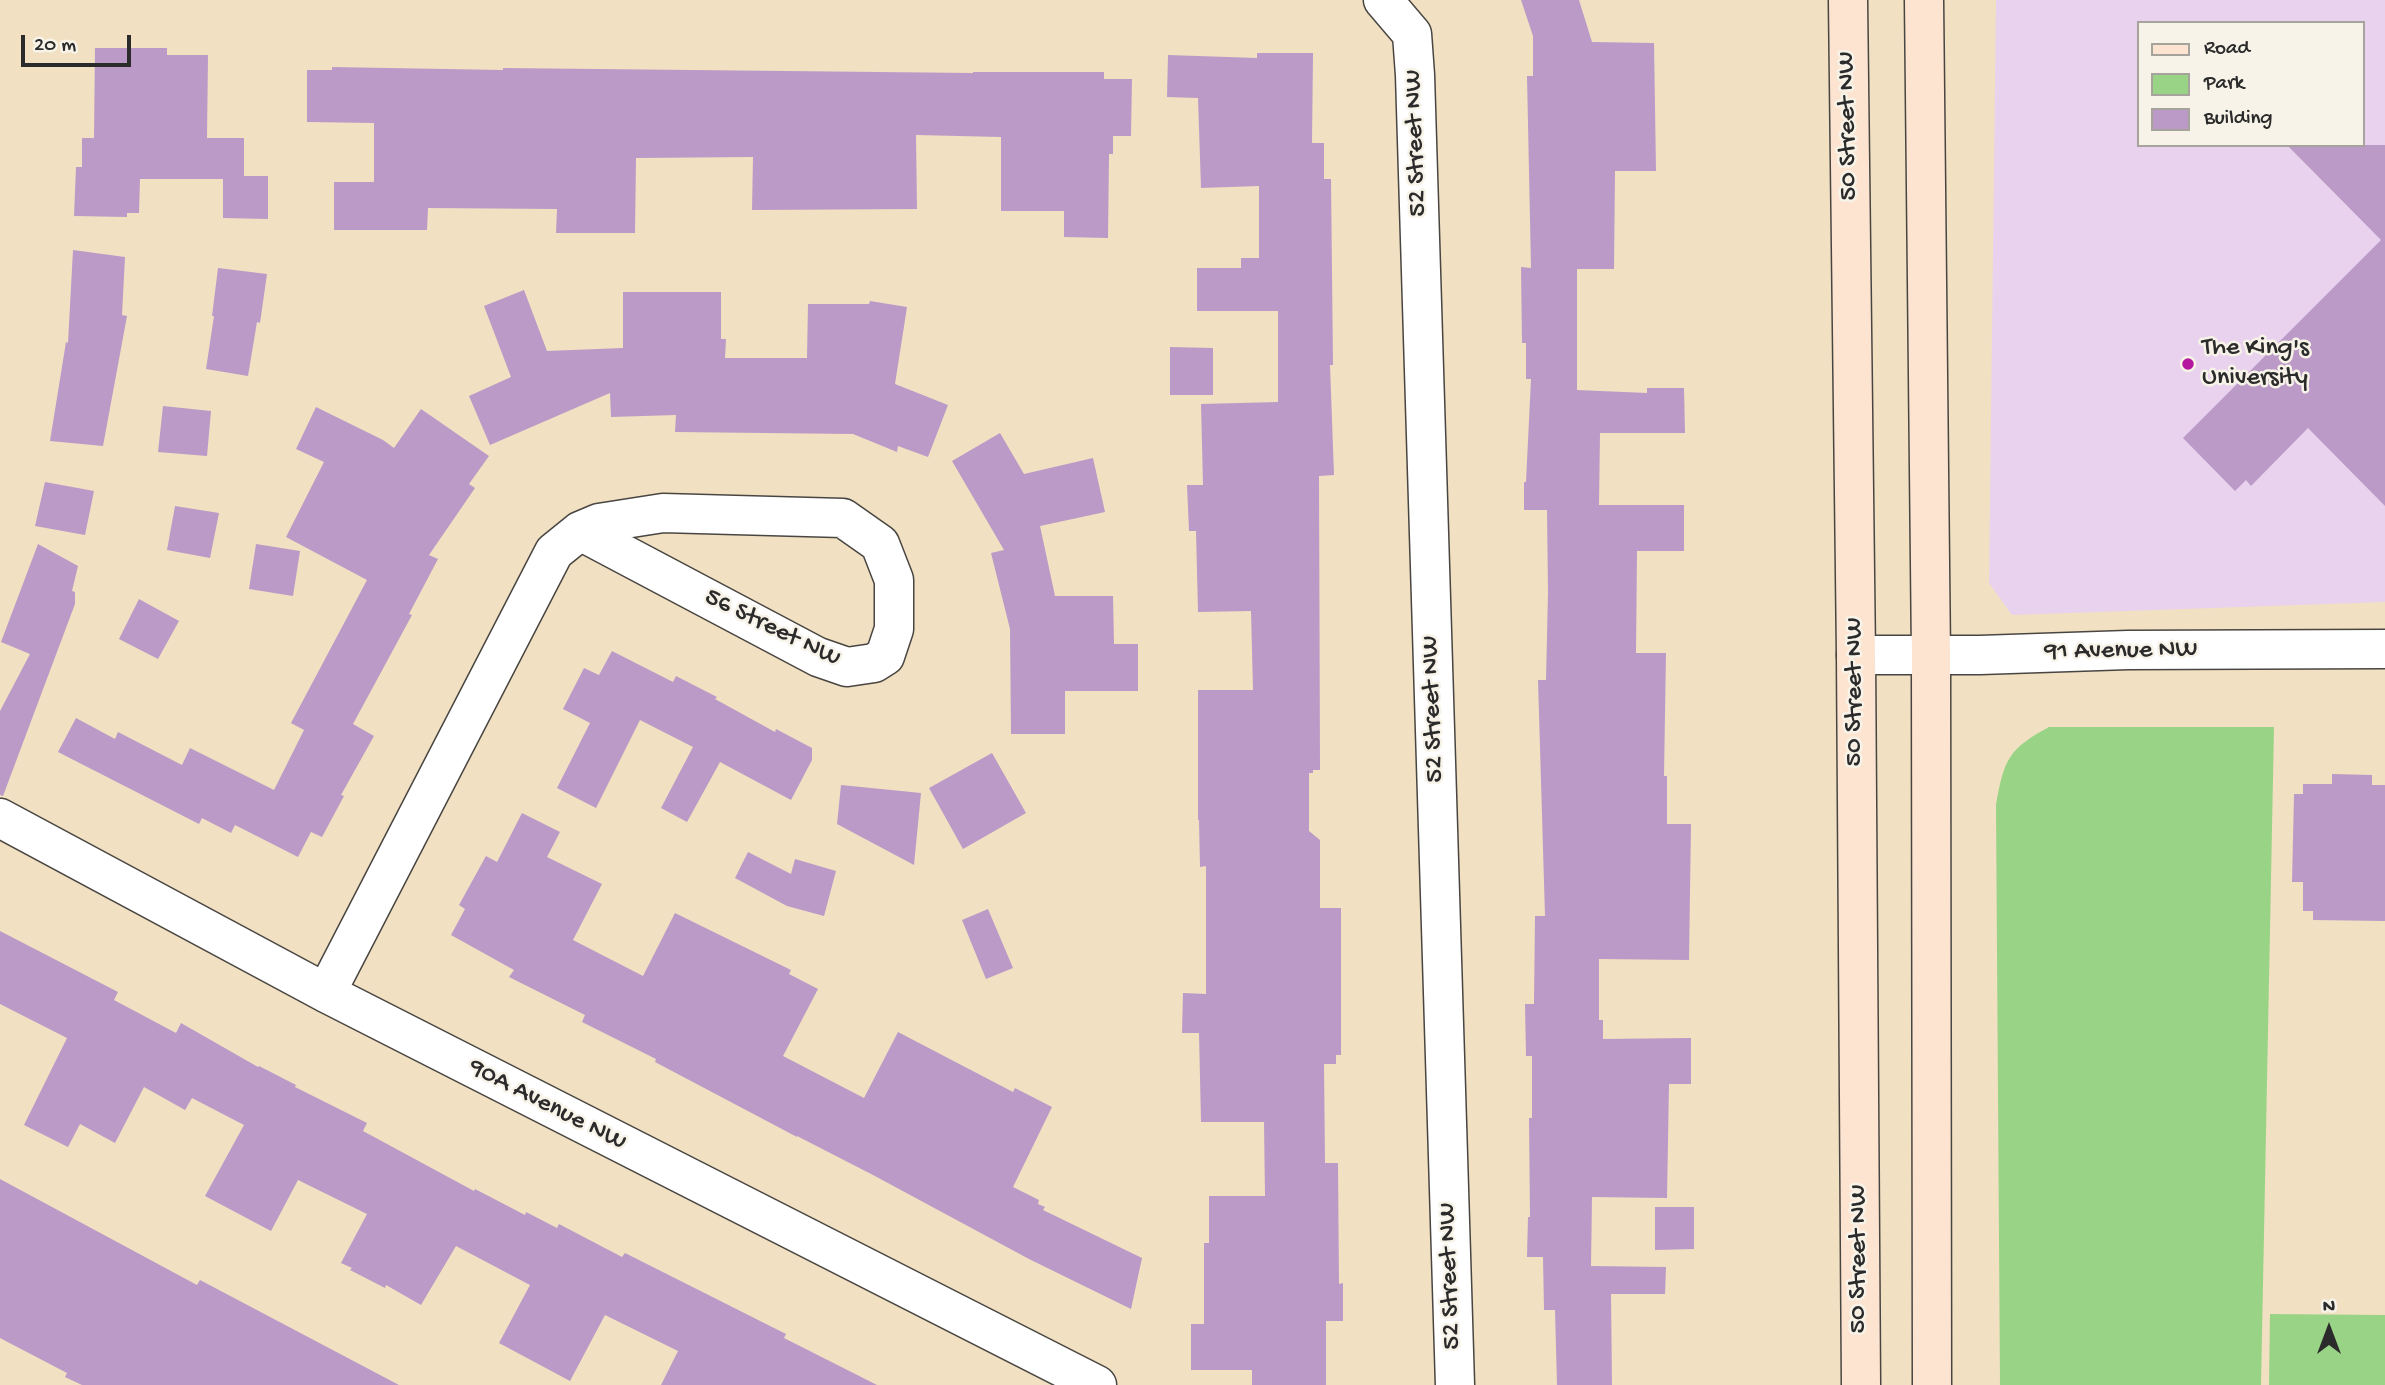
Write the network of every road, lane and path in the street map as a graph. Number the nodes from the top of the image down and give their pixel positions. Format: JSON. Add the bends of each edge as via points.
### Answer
{"nodes":[{"id":1,"x":1384,"y":0,"type":"edge"},
{"id":2,"x":1847,"y":0,"type":"edge"},
{"id":3,"x":1924,"y":0,"type":"edge"},
{"id":4,"x":580,"y":531,"type":"junction"},
{"id":5,"x":2385,"y":649,"type":"edge"},
{"id":6,"x":1856,"y":655,"type":"junction"},
{"id":7,"x":1931,"y":656,"type":"junction"},
{"id":8,"x":0,"y":818,"type":"edge"},
{"id":9,"x":326,"y":993,"type":"junction"},
{"id":10,"x":1097,"y":1385,"type":"edge"},
{"id":11,"x":1455,"y":1385,"type":"edge"},
{"id":12,"x":1861,"y":1385,"type":"edge"},
{"id":13,"x":1932,"y":1385,"type":"edge"}],
"edges":[{"from":1,"to":11,"type":"street","name":"52 Street NW","via":[[1412,34]]},
{"from":2,"to":6,"type":"main road","name":"50 Street NW"},
{"from":3,"to":7,"type":"main road"},
{"from":4,"to":4,"type":"street","name":"56 Street NW","via":[[818,657],[847,667],[874,663],[885,656],[894,629],[894,580],[880,544],[843,518],[663,513],[599,523]]},
{"from":4,"to":9,"type":"street","name":"56 Street NW","via":[[554,552]]},
{"from":5,"to":7,"type":"street","name":"91 Avenue NW"},
{"from":6,"to":7,"type":"street","name":"91 Avenue NW"},
{"from":6,"to":12,"type":"main road","name":"50 Street NW"},
{"from":7,"to":13,"type":"main road"},
{"from":8,"to":9,"type":"street","name":"90A Avenue NW"},
{"from":9,"to":10,"type":"street","name":"90A Avenue NW"}]}
